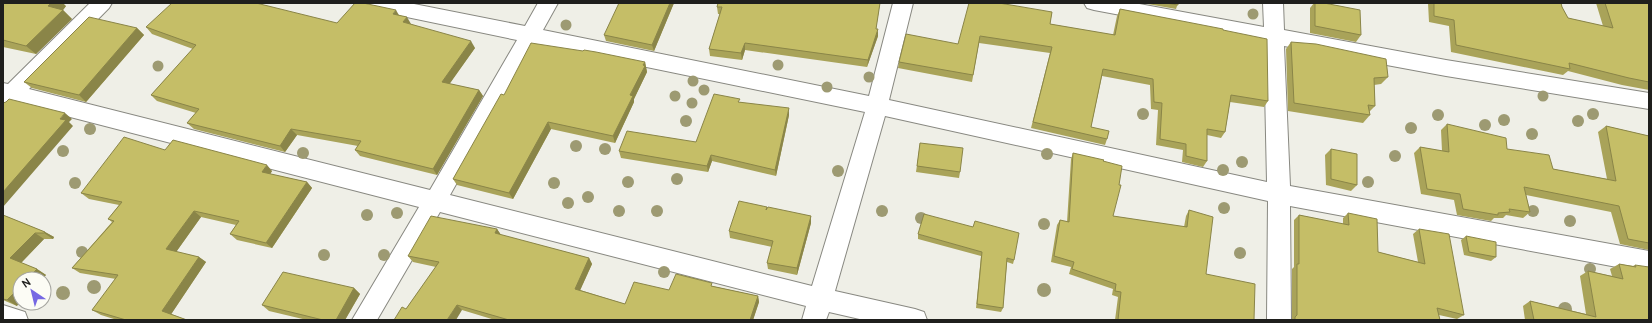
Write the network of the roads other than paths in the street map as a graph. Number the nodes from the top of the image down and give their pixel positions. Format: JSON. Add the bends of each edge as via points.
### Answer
{"nodes":[{"id":1,"x":102,"y":3,"type":"edge"},
{"id":2,"x":372,"y":3,"type":"edge"},
{"id":3,"x":548,"y":3,"type":"edge"},
{"id":4,"x":904,"y":3,"type":"edge"},
{"id":5,"x":1094,"y":3,"type":"edge"},
{"id":6,"x":1272,"y":3,"type":"edge"},
{"id":7,"x":529,"y":35,"type":"junction"},
{"id":8,"x":1273,"y":36,"type":"junction"},
{"id":9,"x":6,"y":96,"type":"edge"},
{"id":10,"x":1649,"y":101,"type":"edge"},
{"id":11,"x":877,"y":106,"type":"junction"},
{"id":12,"x":1279,"y":194,"type":"junction"},
{"id":13,"x":435,"y":201,"type":"junction"},
{"id":14,"x":1649,"y":262,"type":"edge"},
{"id":15,"x":817,"y":310,"type":"edge"},
{"id":16,"x":3,"y":316,"type":"edge"},
{"id":17,"x":16,"y":320,"type":"edge"},
{"id":18,"x":364,"y":320,"type":"edge"},
{"id":19,"x":915,"y":320,"type":"edge"},
{"id":20,"x":1279,"y":320,"type":"edge"}],
"edges":[{"from":1,"to":9,"type":"street"},
{"from":2,"to":7,"type":"street"},
{"from":3,"to":7,"type":"street"},
{"from":4,"to":11,"type":"street"},
{"from":5,"to":8,"type":"street"},
{"from":6,"to":8,"type":"street"},
{"from":7,"to":11,"type":"street"},
{"from":7,"to":13,"type":"street"},
{"from":8,"to":10,"type":"street","via":[[1446,68]]},
{"from":8,"to":12,"type":"street"},
{"from":9,"to":13,"type":"street"},
{"from":11,"to":12,"type":"street"},
{"from":11,"to":15,"type":"street"},
{"from":12,"to":14,"type":"street"},
{"from":12,"to":20,"type":"street"},
{"from":13,"to":15,"type":"street"},
{"from":13,"to":18,"type":"street"},
{"from":15,"to":19,"type":"street"},
{"from":16,"to":17,"type":"street"}]}
